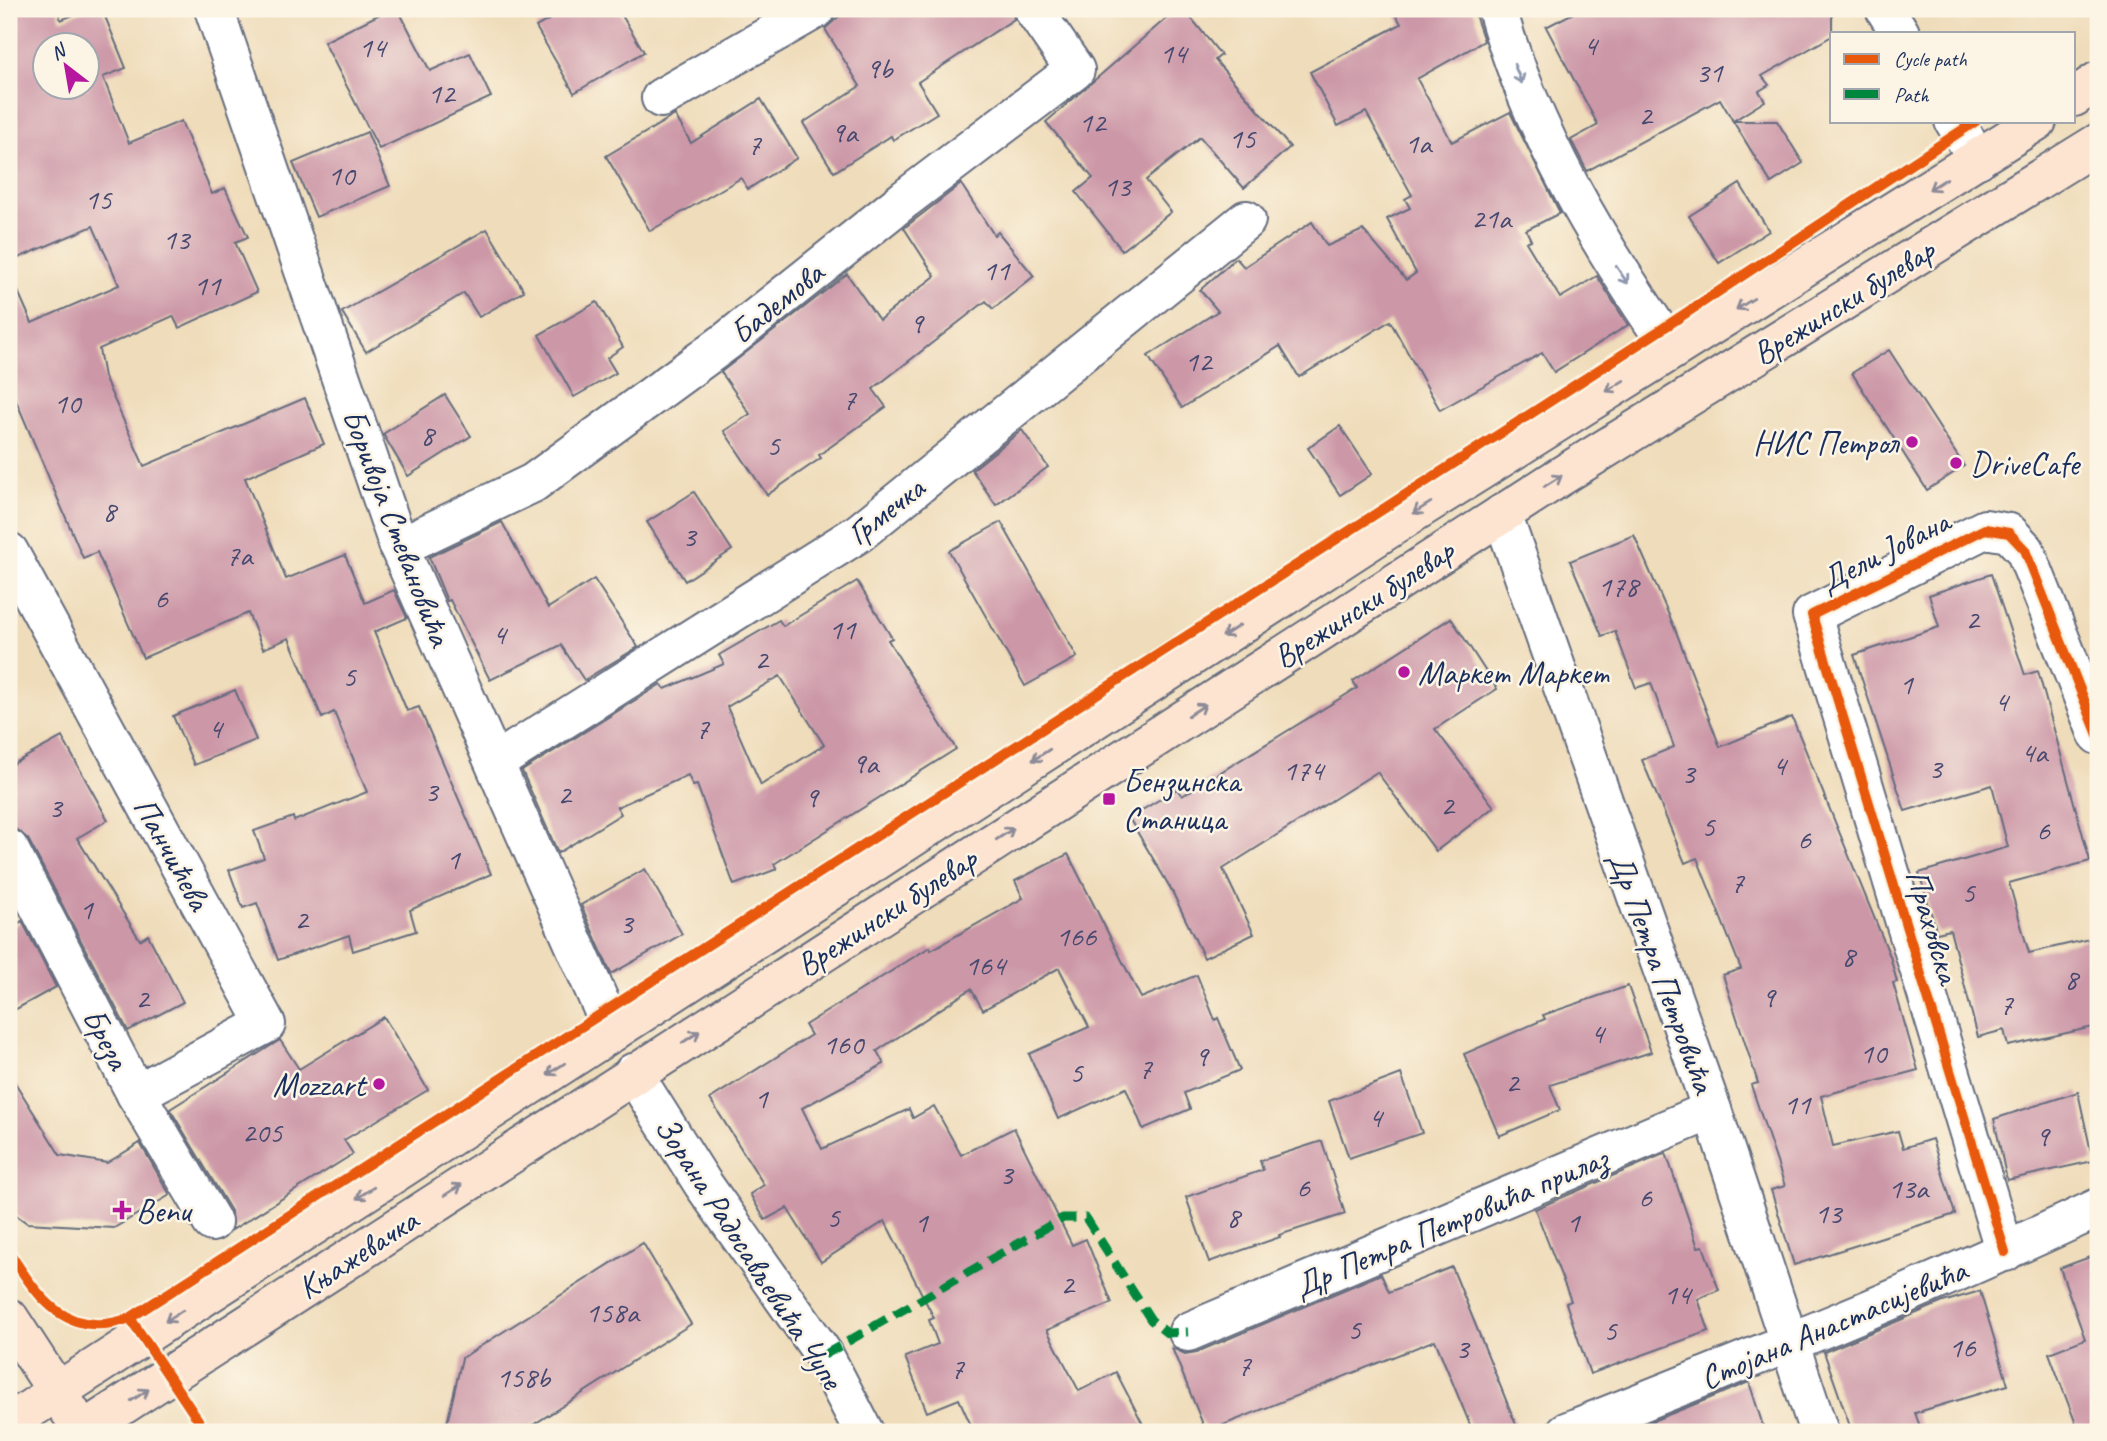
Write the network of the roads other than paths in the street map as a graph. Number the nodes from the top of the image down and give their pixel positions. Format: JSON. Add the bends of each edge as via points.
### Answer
{"nodes":[{"id":1,"x":214,"y":9,"type":"edge"},
{"id":2,"x":816,"y":9,"type":"edge"},
{"id":3,"x":1033,"y":9,"type":"edge"},
{"id":4,"x":1497,"y":9,"type":"edge"},
{"id":5,"x":1885,"y":9,"type":"edge"},
{"id":6,"x":1899,"y":32,"type":"edge"},
{"id":7,"x":2098,"y":81,"type":"edge"},
{"id":8,"x":2076,"y":96,"type":"edge"},
{"id":9,"x":661,"y":98,"type":"dead end"},
{"id":10,"x":1955,"y":122,"type":"edge"},
{"id":11,"x":2035,"y":122,"type":"edge"},
{"id":12,"x":2098,"y":143,"type":"edge"},
{"id":13,"x":1978,"y":159,"type":"junction"},
{"id":14,"x":1246,"y":220,"type":"dead end"},
{"id":15,"x":1672,"y":350,"type":"junction"},
{"id":16,"x":1502,"y":514,"type":"junction"},
{"id":17,"x":399,"y":547,"type":"junction"},
{"id":18,"x":9,"y":552,"type":"edge"},
{"id":19,"x":1812,"y":615,"type":"joint"},
{"id":20,"x":2098,"y":735,"type":"edge"},
{"id":21,"x":496,"y":762,"type":"junction"},
{"id":22,"x":9,"y":849,"type":"edge"},
{"id":23,"x":613,"y":1032,"type":"junction"},
{"id":24,"x":633,"y":1073,"type":"junction"},
{"id":25,"x":136,"y":1094,"type":"junction"},
{"id":26,"x":1712,"y":1111,"type":"junction"},
{"id":27,"x":2098,"y":1208,"type":"edge"},
{"id":28,"x":212,"y":1222,"type":"dead end"},
{"id":29,"x":2005,"y":1252,"type":"junction"},
{"id":30,"x":9,"y":1318,"type":"edge"},
{"id":31,"x":1188,"y":1332,"type":"dead end"},
{"id":32,"x":1790,"y":1343,"type":"junction"},
{"id":33,"x":57,"y":1392,"type":"junction"},
{"id":34,"x":9,"y":1423,"type":"edge"},
{"id":35,"x":82,"y":1432,"type":"edge"},
{"id":36,"x":864,"y":1432,"type":"edge"},
{"id":37,"x":1566,"y":1432,"type":"edge"},
{"id":38,"x":1819,"y":1432,"type":"edge"}],
"edges":[{"from":1,"to":17,"type":"street","name":"Боривоја Стевановића"},
{"from":2,"to":9,"type":"street"},
{"from":3,"to":17,"type":"street","name":"Бадемова","via":[[1075,70],[727,341],[533,483]]},
{"from":4,"to":15,"type":"street","one_way":true,"via":[[1508,51],[1535,117],[1570,187]]},
{"from":5,"to":6,"type":"street"},
{"from":7,"to":8,"type":"main road"},
{"from":10,"to":13,"type":"street"},
{"from":11,"to":13,"type":"main road","name":"Врежински булевар"},
{"from":16,"to":12,"type":"main road","name":"Врежински булевар","one_way":true},
{"from":13,"to":15,"type":"main road","name":"Врежински булевар","one_way":true},
{"from":14,"to":21,"type":"street","name":"Грмечка","via":[[859,533]]},
{"from":15,"to":23,"type":"main road","name":"Врежински булевар","one_way":true},
{"from":24,"to":16,"type":"main road","name":"Врежински булевар","one_way":true},
{"from":16,"to":26,"type":"street","name":"Др Петра Петровића"},
{"from":17,"to":21,"type":"street","name":"Боривоја Стевановића"},
{"from":18,"to":25,"type":"street","name":"Панчићева","via":[[266,1024]]},
{"from":19,"to":20,"type":"street","name":"Дели Јована","via":[[1985,529],[2009,533],[2025,550]]},
{"from":19,"to":29,"type":"street","name":"Праховска"},
{"from":21,"to":23,"type":"street","name":"Боривоја Стевановића"},
{"from":22,"to":25,"type":"street","name":"Бреза"},
{"from":23,"to":33,"type":"main road","name":"Књажевачка","one_way":true},
{"from":35,"to":24,"type":"main road","name":"Књажевачка","one_way":true},
{"from":24,"to":36,"type":"street","name":"Зорана Радосављевића Чупе","via":[[703,1184],[824,1355]]},
{"from":25,"to":28,"type":"street","name":"Бреза"},
{"from":26,"to":31,"type":"street","name":"Др Петра Петровића прилаз"},
{"from":26,"to":32,"type":"street","name":"Др Петра Петровића"},
{"from":27,"to":29,"type":"street","name":"Стојана Анастасијевића"},
{"from":29,"to":32,"type":"street","name":"Стојана Анастасијевића"},
{"from":30,"to":33,"type":"main road"},
{"from":32,"to":37,"type":"street","name":"Стојана Анастасијевића"},
{"from":32,"to":38,"type":"street","name":"Др Петра Петровића"},
{"from":33,"to":34,"type":"main road","name":"Књажевачка"},
{"from":33,"to":35,"type":"main road"}]}
